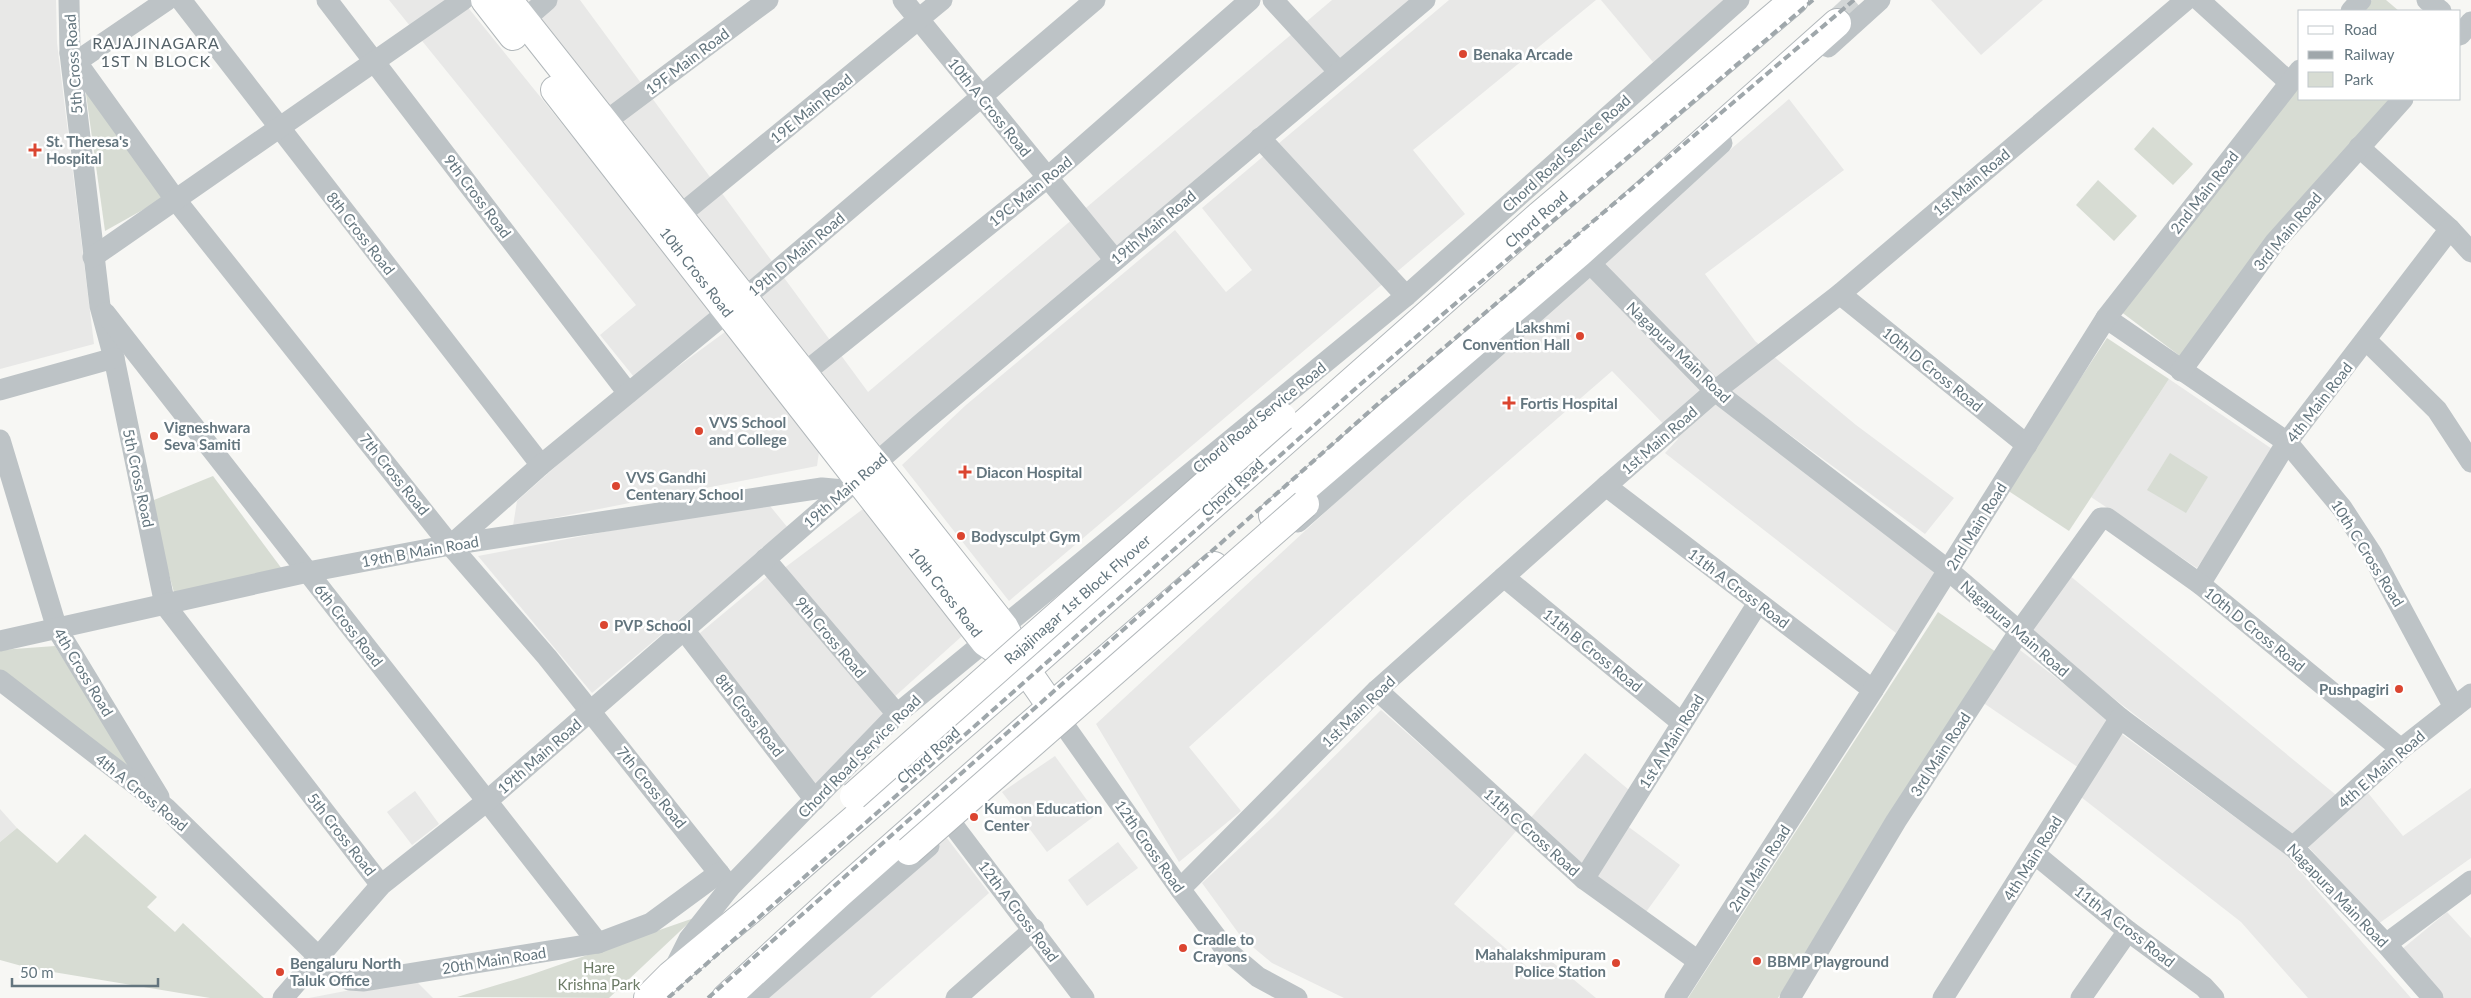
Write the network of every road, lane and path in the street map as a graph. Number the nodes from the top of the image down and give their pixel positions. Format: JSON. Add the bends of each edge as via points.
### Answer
{"nodes":[{"id":1,"x":69,"y":0,"type":"edge"},
{"id":2,"x":167,"y":0,"type":"edge"},
{"id":3,"x":181,"y":0,"type":"edge"},
{"id":4,"x":327,"y":0,"type":"edge"},
{"id":5,"x":463,"y":0,"type":"edge"},
{"id":6,"x":485,"y":0,"type":"edge"},
{"id":7,"x":547,"y":0,"type":"edge"},
{"id":8,"x":768,"y":0,"type":"edge"},
{"id":9,"x":903,"y":0,"type":"edge"},
{"id":10,"x":942,"y":0,"type":"edge"},
{"id":11,"x":1095,"y":0,"type":"edge"},
{"id":12,"x":1250,"y":0,"type":"edge"},
{"id":13,"x":1273,"y":0,"type":"edge"},
{"id":14,"x":1425,"y":0,"type":"edge"},
{"id":15,"x":1739,"y":0,"type":"edge"},
{"id":16,"x":1794,"y":0,"type":"edge"},
{"id":17,"x":1880,"y":0,"type":"edge"},
{"id":18,"x":2186,"y":0,"type":"edge"},
{"id":19,"x":2199,"y":0,"type":"edge"},
{"id":20,"x":2361,"y":0,"type":"edge"},
{"id":21,"x":2427,"y":0,"type":"edge"},
{"id":22,"x":516,"y":10,"type":"edge"},
{"id":23,"x":2352,"y":10,"type":"edge"},
{"id":24,"x":2440,"y":10,"type":"edge"},
{"id":25,"x":919,"y":20,"type":"junction"},
{"id":26,"x":1837,"y":22,"type":"tunnel mouth"},
{"id":27,"x":73,"y":57,"type":"junction"},
{"id":28,"x":375,"y":61,"type":"junction"},
{"id":29,"x":1339,"y":72,"type":"junction"},
{"id":30,"x":2294,"y":76,"type":"edge"},
{"id":31,"x":983,"y":97,"type":"junction"},
{"id":32,"x":2402,"y":100,"type":"edge"},
{"id":33,"x":605,"y":122,"type":"junction"},
{"id":34,"x":279,"y":127,"type":"junction"},
{"id":35,"x":1260,"y":138,"type":"junction"},
{"id":36,"x":2359,"y":147,"type":"junction"},
{"id":37,"x":1047,"y":178,"type":"junction"},
{"id":38,"x":175,"y":199,"type":"junction"},
{"id":39,"x":679,"y":216,"type":"junction"},
{"id":40,"x":2450,"y":229,"type":"junction"},
{"id":41,"x":2471,"y":252,"type":"edge"},
{"id":42,"x":93,"y":257,"type":"junction"},
{"id":43,"x":1584,"y":258,"type":"junction"},
{"id":44,"x":1115,"y":260,"type":"junction"},
{"id":45,"x":1840,"y":294,"type":"junction"},
{"id":46,"x":1406,"y":296,"type":"junction"},
{"id":47,"x":735,"y":304,"type":"junction"},
{"id":48,"x":100,"y":306,"type":"junction"},
{"id":49,"x":2106,"y":318,"type":"junction"},
{"id":50,"x":2366,"y":340,"type":"junction"},
{"id":51,"x":1380,"y":357,"type":"junction"},
{"id":52,"x":114,"y":358,"type":"junction"},
{"id":53,"x":2181,"y":371,"type":"junction"},
{"id":54,"x":803,"y":374,"type":"junction"},
{"id":55,"x":0,"y":390,"type":"edge"},
{"id":56,"x":1715,"y":391,"type":"junction"},
{"id":57,"x":628,"y":393,"type":"junction"},
{"id":58,"x":1378,"y":425,"type":"junction"},
{"id":59,"x":0,"y":440,"type":"edge"},
{"id":60,"x":2287,"y":442,"type":"junction"},
{"id":61,"x":2027,"y":445,"type":"junction"},
{"id":62,"x":2471,"y":462,"type":"edge"},
{"id":63,"x":541,"y":465,"type":"junction"},
{"id":64,"x":859,"y":478,"type":"junction"},
{"id":65,"x":1606,"y":486,"type":"junction"},
{"id":66,"x":2101,"y":518,"type":"joint"},
{"id":67,"x":450,"y":545,"type":"junction"},
{"id":68,"x":765,"y":559,"type":"junction"},
{"id":69,"x":1948,"y":570,"type":"junction"},
{"id":70,"x":308,"y":572,"type":"junction"},
{"id":71,"x":1504,"y":577,"type":"junction"},
{"id":72,"x":2200,"y":584,"type":"junction"},
{"id":73,"x":1758,"y":603,"type":"junction"},
{"id":74,"x":165,"y":606,"type":"junction"},
{"id":75,"x":57,"y":629,"type":"junction"},
{"id":76,"x":684,"y":630,"type":"junction"},
{"id":77,"x":2019,"y":632,"type":"junction"},
{"id":78,"x":995,"y":634,"type":"junction"},
{"id":79,"x":0,"y":641,"type":"edge"},
{"id":80,"x":1026,"y":670,"type":"junction"},
{"id":81,"x":0,"y":680,"type":"edge"},
{"id":82,"x":1377,"y":690,"type":"junction"},
{"id":83,"x":1873,"y":690,"type":"junction"},
{"id":84,"x":2471,"y":694,"type":"edge"},
{"id":85,"x":2454,"y":707,"type":"junction"},
{"id":86,"x":590,"y":711,"type":"junction"},
{"id":87,"x":897,"y":714,"type":"junction"},
{"id":88,"x":1058,"y":717,"type":"junction"},
{"id":89,"x":2120,"y":718,"type":"junction"},
{"id":90,"x":1682,"y":723,"type":"junction"},
{"id":91,"x":2402,"y":749,"type":"junction"},
{"id":92,"x":815,"y":800,"type":"junction"},
{"id":93,"x":486,"y":801,"type":"junction"},
{"id":94,"x":166,"y":808,"type":"junction"},
{"id":95,"x":952,"y":825,"type":"junction"},
{"id":96,"x":780,"y":834,"type":"joint"},
{"id":97,"x":2293,"y":847,"type":"junction"},
{"id":98,"x":2034,"y":854,"type":"junction"},
{"id":99,"x":798,"y":868,"type":"junction"},
{"id":100,"x":1584,"y":879,"type":"junction"},
{"id":101,"x":724,"y":880,"type":"junction"},
{"id":102,"x":2471,"y":881,"type":"edge"},
{"id":103,"x":381,"y":885,"type":"junction"},
{"id":104,"x":1180,"y":889,"type":"junction"},
{"id":105,"x":839,"y":894,"type":"junction"},
{"id":106,"x":1034,"y":929,"type":"junction"},
{"id":107,"x":2128,"y":930,"type":"junction"},
{"id":108,"x":598,"y":943,"type":"junction"},
{"id":109,"x":2386,"y":944,"type":"junction"},
{"id":110,"x":318,"y":956,"type":"junction"},
{"id":111,"x":1698,"y":962,"type":"junction"},
{"id":112,"x":671,"y":974,"type":"junction"},
{"id":113,"x":2205,"y":994,"type":"edge"},
{"id":114,"x":283,"y":998,"type":"edge"},
{"id":115,"x":648,"y":998,"type":"edge"},
{"id":116,"x":726,"y":998,"type":"edge"},
{"id":117,"x":753,"y":998,"type":"edge"},
{"id":118,"x":956,"y":998,"type":"edge"},
{"id":119,"x":1084,"y":998,"type":"edge"},
{"id":120,"x":1297,"y":998,"type":"edge"},
{"id":121,"x":1675,"y":998,"type":"edge"},
{"id":122,"x":1790,"y":998,"type":"edge"},
{"id":123,"x":1943,"y":998,"type":"edge"},
{"id":124,"x":2081,"y":998,"type":"edge"},
{"id":125,"x":2433,"y":998,"type":"edge"}],
"edges":[{"from":1,"to":27,"type":"street","name":"5th Cross Road"},
{"from":2,"to":27,"type":"street"},
{"from":3,"to":34,"type":"street","name":"8th Cross Road"},
{"from":4,"to":28,"type":"street","name":"9th Cross Road"},
{"from":5,"to":28,"type":"street"},
{"from":6,"to":47,"type":"main road","name":"10th Cross Road"},
{"from":7,"to":22,"type":"street"},
{"from":8,"to":33,"type":"street","name":"19F Main Road"},
{"from":9,"to":25,"type":"street","name":"10th A Cross Road"},
{"from":10,"to":25,"type":"street","name":"19E Main Road"},
{"from":11,"to":31,"type":"street","name":"19th D Main Road"},
{"from":12,"to":37,"type":"street","name":"19C Main Road"},
{"from":13,"to":29,"type":"street"},
{"from":14,"to":29,"type":"street","name":"19th Main Road"},
{"from":15,"to":46,"type":"street","name":"Chord Road Service Road"},
{"from":16,"to":51,"type":"main road","name":"Chord Road","via":[[1539,216]]},
{"from":17,"to":43,"type":"street"},
{"from":18,"to":45,"type":"street","name":"1st Main Road"},
{"from":19,"to":30,"type":"street"},
{"from":20,"to":23,"type":"street"},
{"from":21,"to":24,"type":"street"},
{"from":22,"to":33,"type":"main road","name":"10th Cross Road"},
{"from":25,"to":31,"type":"street","name":"10th A Cross Road"},
{"from":25,"to":39,"type":"street","name":"19E Main Road"},
{"from":26,"to":43,"type":"main road"},
{"from":27,"to":38,"type":"street","name":"7th Cross Road"},
{"from":27,"to":42,"type":"street","name":"5th Cross Road"},
{"from":28,"to":34,"type":"street"},
{"from":28,"to":57,"type":"street","name":"9th Cross Road"},
{"from":29,"to":35,"type":"street","name":"19th Main Road"},
{"from":30,"to":49,"type":"street","name":"2nd Main Road"},
{"from":31,"to":37,"type":"street","name":"10th A Cross Road"},
{"from":31,"to":47,"type":"street","name":"19th D Main Road"},
{"from":32,"to":36,"type":"street","name":"3rd Main Road"},
{"from":33,"to":39,"type":"main road","name":"10th Cross Road"},
{"from":34,"to":38,"type":"street"},
{"from":34,"to":63,"type":"street","name":"8th Cross Road"},
{"from":35,"to":44,"type":"street","name":"19th Main Road"},
{"from":35,"to":46,"type":"street"},
{"from":36,"to":40,"type":"street"},
{"from":36,"to":53,"type":"street","name":"3rd Main Road","via":[[2275,242]]},
{"from":37,"to":44,"type":"street","name":"10th A Cross Road"},
{"from":37,"to":54,"type":"street","name":"19C Main Road"},
{"from":38,"to":42,"type":"street"},
{"from":38,"to":67,"type":"street","name":"7th Cross Road"},
{"from":39,"to":47,"type":"main road","name":"10th Cross Road"},
{"from":40,"to":41,"type":"street"},
{"from":40,"to":50,"type":"street","name":"4th Main Road"},
{"from":42,"to":48,"type":"street","name":"5th Cross Road"},
{"from":43,"to":56,"type":"street","name":"Nagapura Main Road"},
{"from":43,"to":58,"type":"main road"},
{"from":43,"to":88,"type":"street"},
{"from":44,"to":64,"type":"street","name":"19th Main Road"},
{"from":45,"to":56,"type":"street","name":"1st Main Road"},
{"from":45,"to":61,"type":"street","name":"10th D Cross Road"},
{"from":46,"to":78,"type":"street","name":"Chord Road Service Road"},
{"from":47,"to":54,"type":"main road","name":"10th Cross Road"},
{"from":47,"to":57,"type":"street","name":"19th D Main Road"},
{"from":47,"to":64,"type":"main road","name":"10th Cross Road"},
{"from":48,"to":52,"type":"street","name":"5th Cross Road"},
{"from":48,"to":70,"type":"street","name":"6th Cross Road"},
{"from":49,"to":53,"type":"street","name":"10th C Cross Road"},
{"from":49,"to":61,"type":"street","name":"2nd Main Road"},
{"from":50,"to":60,"type":"street","name":"4th Main Road"},
{"from":50,"to":62,"type":"street","via":[[2437,410]]},
{"from":51,"to":80,"type":"main road","name":"Chord Road"},
{"from":51,"to":99,"type":"main road","name":"Rajajinagar 1st Block Flyover","bridge":true,"via":[[1353,366],[1326,381],[1282,417],[823,822]]},
{"from":52,"to":55,"type":"street"},
{"from":52,"to":74,"type":"street","name":"5th Cross Road"},
{"from":53,"to":60,"type":"street","name":"10th C Cross Road"},
{"from":54,"to":64,"type":"main road","name":"10th Cross Road"},
{"from":56,"to":65,"type":"street","name":"1st Main Road"},
{"from":56,"to":69,"type":"street","name":"Nagapura Main Road"},
{"from":57,"to":63,"type":"street","name":"19th D Main Road"},
{"from":58,"to":88,"type":"main road"},
{"from":58,"to":105,"type":"main road","bridge":true,"via":[[1373,441],[1360,455],[885,874]]},
{"from":59,"to":75,"type":"street","name":"4th Cross Road"},
{"from":60,"to":72,"type":"street","name":"4th Main Road"},
{"from":60,"to":85,"type":"street","name":"10th C Cross Road","via":[[2342,508],[2372,554]]},
{"from":61,"to":69,"type":"street","name":"2nd Main Road"},
{"from":63,"to":67,"type":"street","name":"19th D Main Road"},
{"from":64,"to":67,"type":"street","name":"19th B Main Road","via":[[822,488]]},
{"from":64,"to":68,"type":"street","name":"19th Main Road"},
{"from":64,"to":78,"type":"main road","name":"10th Cross Road"},
{"from":65,"to":71,"type":"street","name":"1st Main Road"},
{"from":65,"to":73,"type":"street","name":"11th A Cross Road"},
{"from":66,"to":72,"type":"street","name":"10th D Cross Road","via":[[2107,518]]},
{"from":66,"to":77,"type":"street","name":"3rd Main Road"},
{"from":67,"to":70,"type":"street","name":"19th B Main Road"},
{"from":67,"to":86,"type":"street","name":"7th Cross Road"},
{"from":68,"to":76,"type":"street","name":"19th Main Road"},
{"from":68,"to":87,"type":"street","name":"9th Cross Road"},
{"from":69,"to":77,"type":"street","name":"Nagapura Main Road"},
{"from":69,"to":83,"type":"street","name":"2nd Main Road"},
{"from":70,"to":74,"type":"street","name":"19th B Main Road"},
{"from":70,"to":93,"type":"street","name":"6th Cross Road"},
{"from":71,"to":82,"type":"street","name":"1st Main Road"},
{"from":71,"to":90,"type":"street","name":"11th B Cross Road"},
{"from":72,"to":91,"type":"street","name":"10th D Cross Road"},
{"from":73,"to":83,"type":"street","name":"11th A Cross Road"},
{"from":73,"to":90,"type":"street","name":"1st A Main Road"},
{"from":74,"to":75,"type":"street","name":"19th B Main Road"},
{"from":74,"to":103,"type":"street","name":"5th Cross Road"},
{"from":75,"to":79,"type":"street","name":"19th B Main Road"},
{"from":75,"to":94,"type":"street","name":"4th Cross Road"},
{"from":76,"to":86,"type":"street","name":"19th Main Road"},
{"from":76,"to":92,"type":"street","name":"8th Cross Road"},
{"from":77,"to":89,"type":"street","name":"Nagapura Main Road"},
{"from":77,"to":122,"type":"street","name":"3rd Main Road","via":[[1896,821]]},
{"from":78,"to":80,"type":"main road","name":"10th Cross Road"},
{"from":78,"to":87,"type":"street","name":"Chord Road Service Road"},
{"from":80,"to":88,"type":"main road","name":"12th Cross Road"},
{"from":80,"to":99,"type":"main road","name":"Chord Road"},
{"from":81,"to":94,"type":"street","name":"4th A Cross Road"},
{"from":82,"to":100,"type":"street","name":"11th C Cross Road"},
{"from":82,"to":104,"type":"street","name":"1st Main Road"},
{"from":83,"to":111,"type":"street","name":"2nd Main Road"},
{"from":84,"to":85,"type":"street","name":"4th E Main Road"},
{"from":85,"to":91,"type":"street","name":"4th E Main Road"},
{"from":86,"to":93,"type":"street","name":"19th Main Road"},
{"from":86,"to":101,"type":"street","name":"7th Cross Road"},
{"from":87,"to":92,"type":"street","name":"Chord Road Service Road"},
{"from":88,"to":95,"type":"street"},
{"from":88,"to":104,"type":"street","name":"12th Cross Road"},
{"from":88,"to":105,"type":"main road"},
{"from":89,"to":97,"type":"street","name":"Nagapura Main Road"},
{"from":89,"to":98,"type":"street","name":"4th Main Road"},
{"from":90,"to":100,"type":"street","name":"1st A Main Road"},
{"from":91,"to":97,"type":"street","name":"4th E Main Road"},
{"from":92,"to":96,"type":"street","name":"Chord Road Service Road"},
{"from":93,"to":103,"type":"street","name":"19th Main Road"},
{"from":93,"to":108,"type":"street","name":"6th Cross Road"},
{"from":94,"to":110,"type":"street","name":"4th A Cross Road"},
{"from":95,"to":106,"type":"street","name":"12th A Cross Road"},
{"from":95,"to":117,"type":"street"},
{"from":96,"to":101,"type":"street","name":"Chord Road"},
{"from":97,"to":109,"type":"street","name":"Nagapura Main Road"},
{"from":98,"to":107,"type":"street","name":"11th A Cross Road"},
{"from":98,"to":123,"type":"street","name":"4th Main Road"},
{"from":99,"to":112,"type":"main road","name":"Chord Road"},
{"from":100,"to":111,"type":"street","name":"11th C Cross Road"},
{"from":101,"to":108,"type":"street","name":"20th Main Road","via":[[651,923]]},
{"from":101,"to":112,"type":"street","name":"Chord Road"},
{"from":102,"to":109,"type":"street"},
{"from":103,"to":110,"type":"street","name":"19th Main Road"},
{"from":104,"to":120,"type":"street","name":"12th Cross Road","via":[[1226,950],[1258,977]]},
{"from":105,"to":116,"type":"main road"},
{"from":106,"to":118,"type":"street"},
{"from":106,"to":119,"type":"street","name":"12th A Cross Road"},
{"from":107,"to":113,"type":"street","name":"11th A Cross Road"},
{"from":107,"to":124,"type":"street"},
{"from":108,"to":110,"type":"street","name":"20th Main Road","via":[[364,981],[343,979]]},
{"from":109,"to":125,"type":"street","name":"Nagapura Main Road"},
{"from":110,"to":114,"type":"street","name":"19th Main Road"},
{"from":111,"to":121,"type":"street","name":"2nd Main Road"},
{"from":112,"to":115,"type":"main road","name":"Chord Road"}]}
